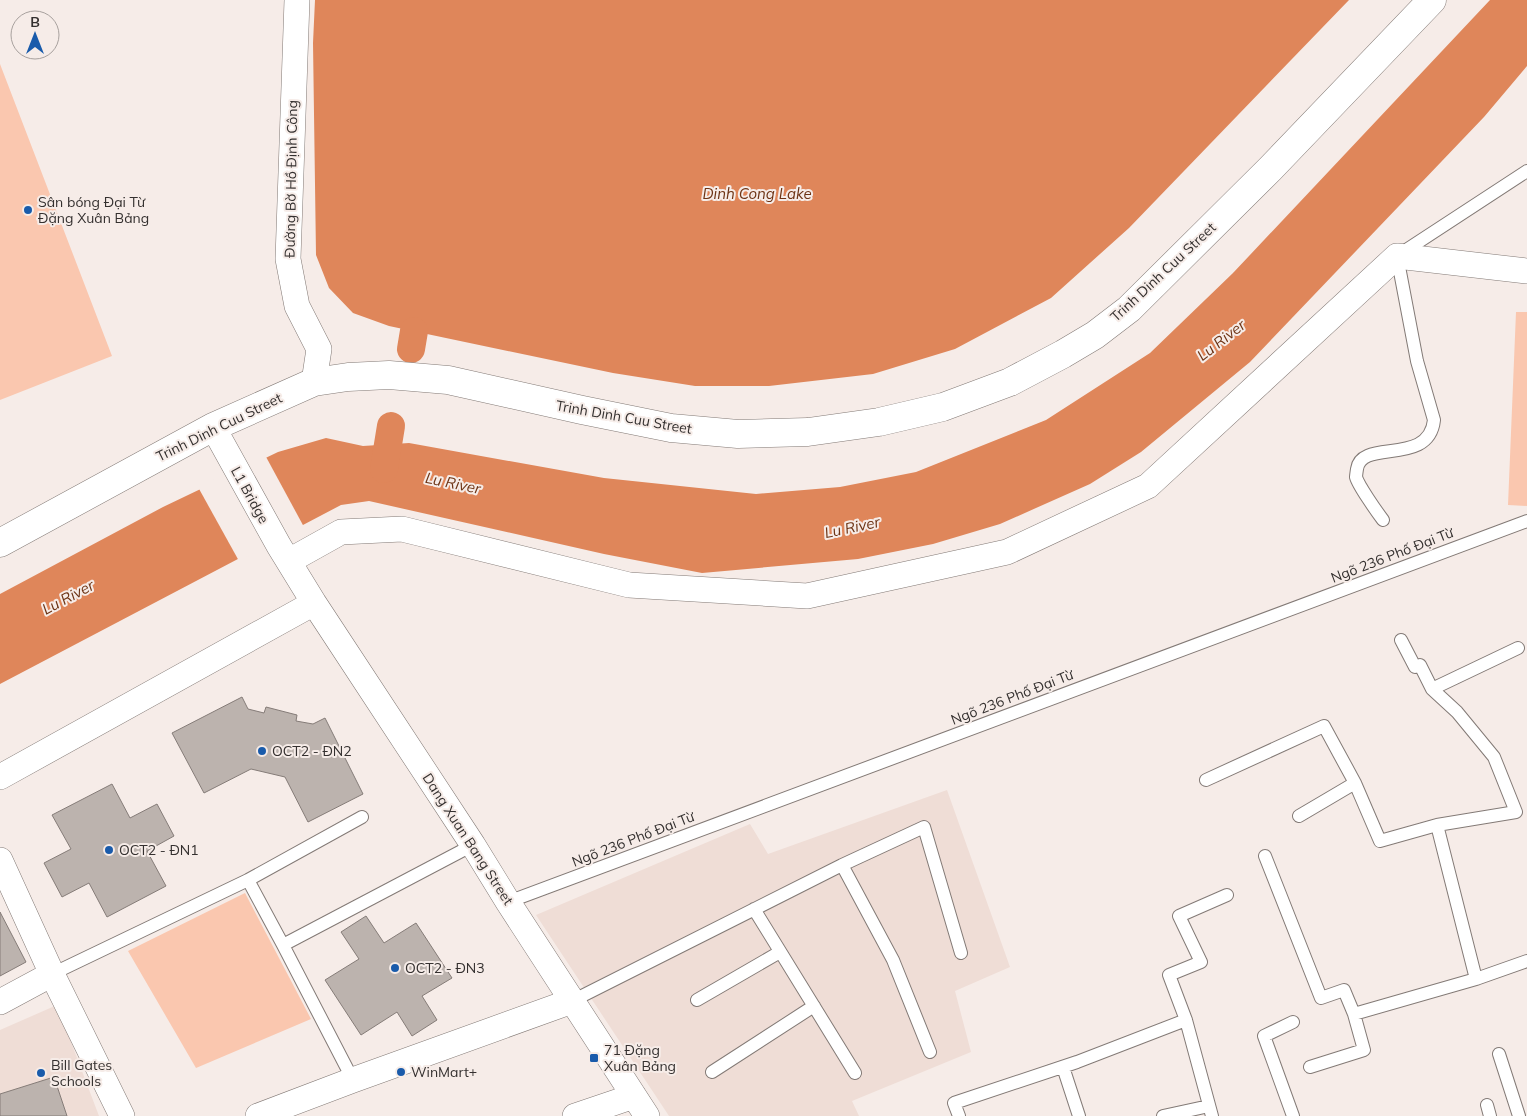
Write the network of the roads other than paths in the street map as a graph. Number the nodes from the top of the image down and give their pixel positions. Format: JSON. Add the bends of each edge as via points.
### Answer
{"nodes":[{"id":1,"x":297,"y":0,"type":"edge"},
{"id":2,"x":1432,"y":0,"type":"edge"},
{"id":3,"x":1527,"y":170,"type":"edge"},
{"id":4,"x":1397,"y":256,"type":"junction"},
{"id":5,"x":1527,"y":272,"type":"edge"},
{"id":6,"x":314,"y":382,"type":"junction"},
{"id":7,"x":218,"y":436,"type":"junction"},
{"id":8,"x":1383,"y":520,"type":"dead end"},
{"id":9,"x":1527,"y":521,"type":"edge"},
{"id":10,"x":0,"y":543,"type":"edge"},
{"id":11,"x":284,"y":554,"type":"junction"},
{"id":12,"x":314,"y":603,"type":"junction"},
{"id":13,"x":1401,"y":640,"type":"dead end"},
{"id":14,"x":1518,"y":648,"type":"dead end"},
{"id":15,"x":1432,"y":689,"type":"junction"},
{"id":16,"x":0,"y":777,"type":"edge"},
{"id":17,"x":1206,"y":780,"type":"dead end"},
{"id":18,"x":1355,"y":783,"type":"junction"},
{"id":19,"x":362,"y":816,"type":"dead end"},
{"id":20,"x":1299,"y":816,"type":"dead end"},
{"id":21,"x":1437,"y":825,"type":"junction"},
{"id":22,"x":473,"y":845,"type":"junction"},
{"id":23,"x":1265,"y":856,"type":"dead end"},
{"id":24,"x":0,"y":860,"type":"edge"},
{"id":25,"x":842,"y":865,"type":"junction"},
{"id":26,"x":248,"y":880,"type":"junction"},
{"id":27,"x":1227,"y":895,"type":"dead end"},
{"id":28,"x":508,"y":902,"type":"junction"},
{"id":29,"x":754,"y":910,"type":"junction"},
{"id":30,"x":283,"y":945,"type":"junction"},
{"id":31,"x":780,"y":952,"type":"junction"},
{"id":32,"x":961,"y":953,"type":"dead end"},
{"id":33,"x":1527,"y":961,"type":"edge"},
{"id":34,"x":52,"y":974,"type":"junction"},
{"id":35,"x":1476,"y":979,"type":"junction"},
{"id":36,"x":696,"y":1000,"type":"dead end"},
{"id":37,"x":572,"y":1001,"type":"junction"},
{"id":38,"x":0,"y":1002,"type":"edge"},
{"id":39,"x":814,"y":1006,"type":"junction"},
{"id":40,"x":1354,"y":1014,"type":"junction"},
{"id":41,"x":1186,"y":1020,"type":"junction"},
{"id":42,"x":1293,"y":1022,"type":"dead end"},
{"id":43,"x":930,"y":1052,"type":"dead end"},
{"id":44,"x":1499,"y":1054,"type":"dead end"},
{"id":45,"x":1063,"y":1067,"type":"junction"},
{"id":46,"x":1310,"y":1067,"type":"dead end"},
{"id":47,"x":712,"y":1072,"type":"dead end"},
{"id":48,"x":855,"y":1073,"type":"dead end"},
{"id":49,"x":353,"y":1080,"type":"junction"},
{"id":50,"x":640,"y":1106,"type":"edge"},
{"id":51,"x":1211,"y":1111,"type":"edge"},
{"id":52,"x":122,"y":1116,"type":"edge"},
{"id":53,"x":258,"y":1116,"type":"edge"},
{"id":54,"x":575,"y":1116,"type":"edge"},
{"id":55,"x":959,"y":1116,"type":"edge"},
{"id":56,"x":1079,"y":1116,"type":"edge"},
{"id":57,"x":1163,"y":1116,"type":"edge"},
{"id":58,"x":1293,"y":1116,"type":"edge"},
{"id":59,"x":1519,"y":1116,"type":"edge"}],
"edges":[{"from":1,"to":6,"type":"street","name":"Đường Bờ Hồ Định Công","via":[[288,259],[298,306],[319,349]]},
{"from":2,"to":6,"type":"main road","name":"Trinh Dinh Cuu Street","via":[[1270,169],[1129,308],[1095,335],[1056,358],[1010,382],[943,407],[879,422],[808,432],[738,434],[671,428],[448,380],[389,375]]},
{"from":3,"to":4,"type":"lane"},
{"from":4,"to":5,"type":"street"},
{"from":4,"to":8,"type":"lane","via":[[1417,361],[1434,420],[1433,429],[1424,440],[1408,449],[1361,459],[1356,476]]},
{"from":4,"to":11,"type":"street","via":[[1148,486],[1007,552],[807,596],[629,585],[402,529],[341,532]]},
{"from":6,"to":7,"type":"main road","name":"Trinh Dinh Cuu Street"},
{"from":7,"to":10,"type":"main road","name":"Trinh Dinh Cuu Street"},
{"from":7,"to":11,"type":"street","name":"L1 Bridge"},
{"from":9,"to":28,"type":"lane","name":"Ngõ 236 Phố Đại Từ"},
{"from":11,"to":12,"type":"street","name":"Dang Xuan Bang Street"},
{"from":12,"to":16,"type":"street"},
{"from":12,"to":22,"type":"street","name":"Dang Xuan Bang Street"},
{"from":13,"to":15,"type":"lane","via":[[1415,667],[1420,665]]},
{"from":14,"to":15,"type":"lane"},
{"from":15,"to":21,"type":"lane","via":[[1457,712],[1494,757],[1516,812]]},
{"from":17,"to":18,"type":"lane","via":[[1324,726]]},
{"from":18,"to":20,"type":"lane"},
{"from":18,"to":21,"type":"lane","via":[[1380,841]]},
{"from":19,"to":26,"type":"lane"},
{"from":21,"to":35,"type":"lane"},
{"from":22,"to":28,"type":"street","name":"Dang Xuan Bang Street"},
{"from":22,"to":30,"type":"lane"},
{"from":23,"to":40,"type":"lane","via":[[1321,998],[1344,990]]},
{"from":24,"to":34,"type":"street"},
{"from":25,"to":29,"type":"lane"},
{"from":25,"to":32,"type":"lane","via":[[924,827]]},
{"from":25,"to":43,"type":"lane","via":[[893,960]]},
{"from":26,"to":30,"type":"lane"},
{"from":26,"to":34,"type":"lane"},
{"from":27,"to":41,"type":"lane","via":[[1178,916],[1201,962],[1169,975]]},
{"from":28,"to":37,"type":"street","name":"Dang Xuan Bang Street"},
{"from":29,"to":31,"type":"lane"},
{"from":29,"to":37,"type":"lane"},
{"from":30,"to":49,"type":"lane"},
{"from":31,"to":36,"type":"lane"},
{"from":31,"to":39,"type":"lane"},
{"from":33,"to":35,"type":"lane"},
{"from":34,"to":38,"type":"street"},
{"from":34,"to":52,"type":"street"},
{"from":35,"to":40,"type":"lane"},
{"from":37,"to":49,"type":"street"},
{"from":37,"to":50,"type":"street","name":"Dang Xuan Bang Street"},
{"from":39,"to":47,"type":"lane"},
{"from":39,"to":48,"type":"lane"},
{"from":40,"to":46,"type":"lane","via":[[1364,1050]]},
{"from":41,"to":45,"type":"lane"},
{"from":41,"to":51,"type":"lane"},
{"from":42,"to":58,"type":"lane","via":[[1264,1036]]},
{"from":44,"to":59,"type":"lane"},
{"from":45,"to":55,"type":"lane","via":[[954,1103]]},
{"from":45,"to":56,"type":"lane"},
{"from":49,"to":53,"type":"street"},
{"from":50,"to":54,"type":"street"},
{"from":51,"to":57,"type":"lane"}]}
